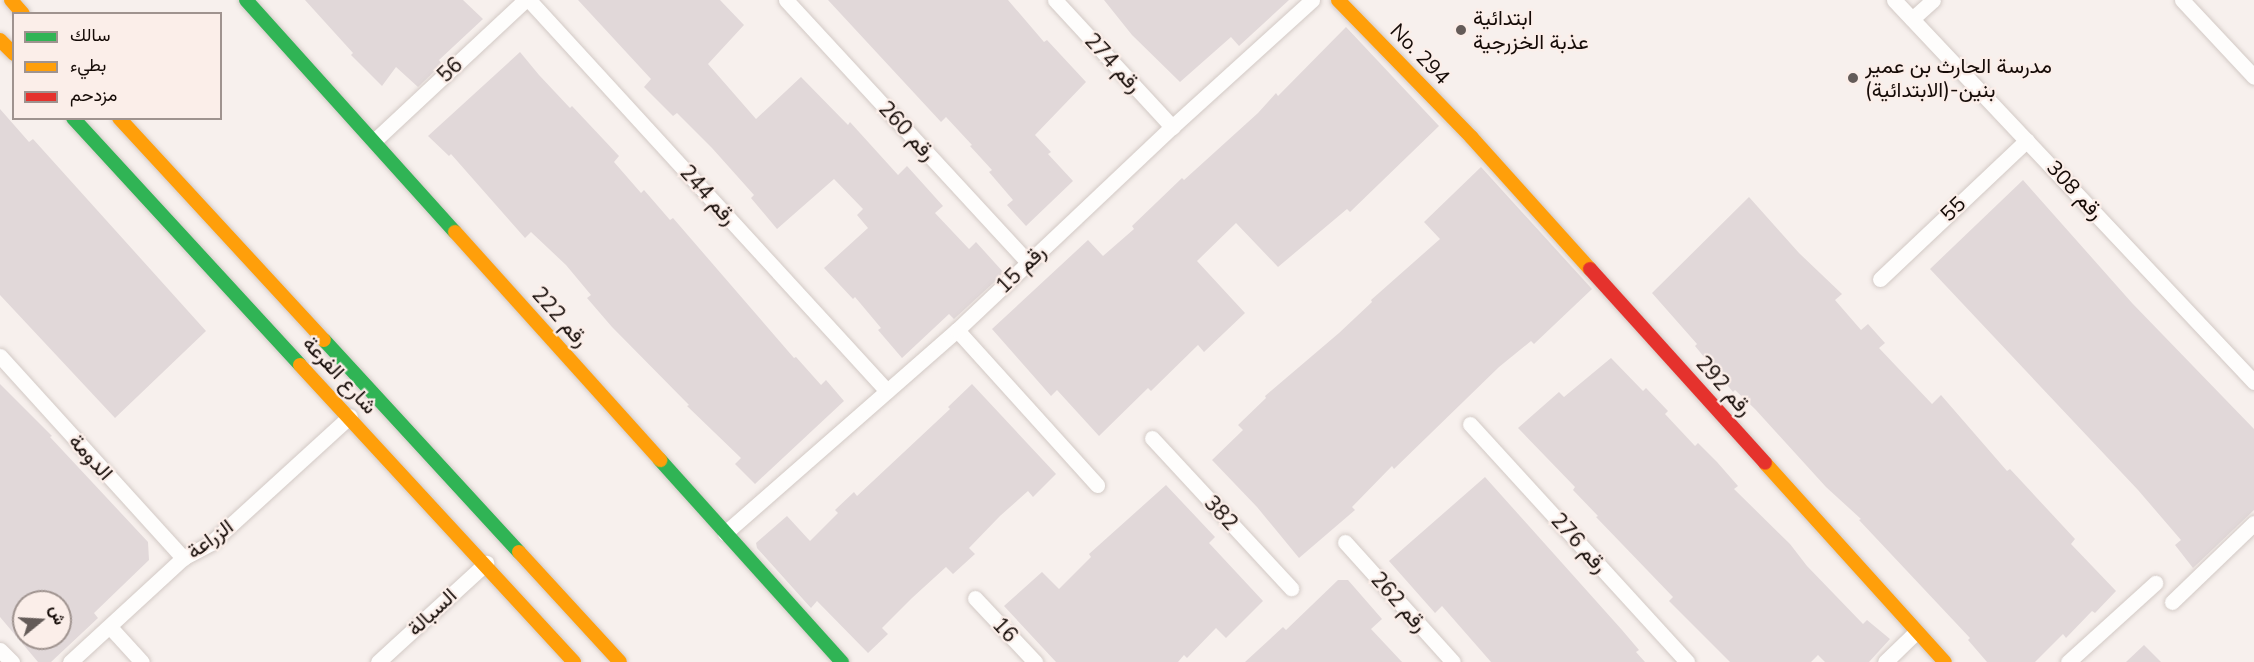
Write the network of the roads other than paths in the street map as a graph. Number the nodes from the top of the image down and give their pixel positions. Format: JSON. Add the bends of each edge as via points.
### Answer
{"nodes":[{"id":1,"x":11,"y":0,"type":"edge"},
{"id":2,"x":246,"y":0,"type":"edge"},
{"id":3,"x":527,"y":0,"type":"edge"},
{"id":4,"x":786,"y":0,"type":"edge"},
{"id":5,"x":1055,"y":0,"type":"edge"},
{"id":6,"x":1312,"y":0,"type":"edge"},
{"id":7,"x":1338,"y":0,"type":"edge"},
{"id":8,"x":1894,"y":0,"type":"edge"},
{"id":9,"x":1933,"y":0,"type":"edge"},
{"id":10,"x":2182,"y":0,"type":"edge"},
{"id":11,"x":22,"y":12,"type":"edge"},
{"id":12,"x":1912,"y":19,"type":"junction"},
{"id":13,"x":0,"y":40,"type":"edge"},
{"id":14,"x":12,"y":52,"type":"edge"},
{"id":15,"x":2254,"y":77,"type":"edge"},
{"id":16,"x":75,"y":120,"type":"edge"},
{"id":17,"x":121,"y":120,"type":"edge"},
{"id":18,"x":1172,"y":126,"type":"junction"},
{"id":19,"x":1472,"y":138,"type":"joint"},
{"id":20,"x":2027,"y":140,"type":"junction"},
{"id":21,"x":374,"y":141,"type":"junction"},
{"id":22,"x":1028,"y":262,"type":"junction"},
{"id":23,"x":1880,"y":279,"type":"dead end"},
{"id":24,"x":957,"y":330,"type":"junction"},
{"id":25,"x":0,"y":356,"type":"edge"},
{"id":26,"x":2254,"y":382,"type":"edge"},
{"id":27,"x":886,"y":391,"type":"junction"},
{"id":28,"x":350,"y":416,"type":"junction"},
{"id":29,"x":1470,"y":424,"type":"dead end"},
{"id":30,"x":1152,"y":438,"type":"dead end"},
{"id":31,"x":1097,"y":485,"type":"dead end"},
{"id":32,"x":2254,"y":523,"type":"edge"},
{"id":33,"x":725,"y":533,"type":"junction"},
{"id":34,"x":1344,"y":542,"type":"dead end"},
{"id":35,"x":183,"y":558,"type":"junction"},
{"id":36,"x":486,"y":563,"type":"junction"},
{"id":37,"x":2155,"y":583,"type":"dead end"},
{"id":38,"x":1290,"y":588,"type":"dead end"},
{"id":39,"x":975,"y":598,"type":"dead end"},
{"id":40,"x":2172,"y":602,"type":"dead end"},
{"id":41,"x":110,"y":627,"type":"junction"},
{"id":42,"x":1916,"y":632,"type":"junction"},
{"id":43,"x":0,"y":650,"type":"edge"},
{"id":44,"x":12,"y":662,"type":"edge"},
{"id":45,"x":70,"y":662,"type":"edge"},
{"id":46,"x":142,"y":662,"type":"edge"},
{"id":47,"x":378,"y":662,"type":"edge"},
{"id":48,"x":574,"y":662,"type":"edge"},
{"id":49,"x":621,"y":662,"type":"edge"},
{"id":50,"x":842,"y":662,"type":"edge"},
{"id":51,"x":1035,"y":662,"type":"edge"},
{"id":52,"x":1453,"y":662,"type":"edge"},
{"id":53,"x":1687,"y":662,"type":"edge"},
{"id":54,"x":1885,"y":662,"type":"edge"},
{"id":55,"x":1945,"y":662,"type":"edge"},
{"id":56,"x":2068,"y":662,"type":"edge"}],
"edges":[{"from":1,"to":11,"type":"street"},
{"from":2,"to":21,"type":"street","name":"رقم 222"},
{"from":3,"to":21,"type":"street","name":"56"},
{"from":3,"to":27,"type":"street","name":"رقم 244"},
{"from":4,"to":22,"type":"street","name":"رقم 260"},
{"from":5,"to":18,"type":"street","name":"رقم 274"},
{"from":6,"to":18,"type":"street","name":"رقم 15"},
{"from":7,"to":19,"type":"street","name":"No. 294"},
{"from":8,"to":12,"type":"street","name":"رقم 308"},
{"from":9,"to":12,"type":"street"},
{"from":10,"to":15,"type":"street"},
{"from":12,"to":20,"type":"street","name":"رقم 308"},
{"from":13,"to":14,"type":"street"},
{"from":16,"to":28,"type":"street","name":"شارع الفرعة"},
{"from":17,"to":49,"type":"street","name":"شارع الفرعة"},
{"from":18,"to":22,"type":"street","name":"رقم 15"},
{"from":19,"to":42,"type":"street","name":"رقم 292"},
{"from":20,"to":23,"type":"street","name":"55"},
{"from":20,"to":26,"type":"street","name":"رقم 308"},
{"from":21,"to":33,"type":"street","name":"رقم 222"},
{"from":22,"to":24,"type":"street","name":"رقم 15"},
{"from":24,"to":27,"type":"street","name":"رقم 15"},
{"from":24,"to":31,"type":"street"},
{"from":25,"to":35,"type":"street","name":"الدومة"},
{"from":27,"to":33,"type":"street","name":"رقم 15"},
{"from":28,"to":35,"type":"street","name":"الزراعة","via":[[211,543]]},
{"from":28,"to":36,"type":"street","name":"شارع الفرعة"},
{"from":29,"to":53,"type":"street","name":"رقم 276"},
{"from":30,"to":38,"type":"street","name":"382"},
{"from":32,"to":40,"type":"street"},
{"from":33,"to":50,"type":"street","name":"رقم 222"},
{"from":34,"to":52,"type":"street","name":"رقم 262"},
{"from":35,"to":41,"type":"street","name":"الزراعة"},
{"from":36,"to":47,"type":"street","name":"السبالة"},
{"from":36,"to":48,"type":"street","name":"شارع الفرعة"},
{"from":37,"to":56,"type":"street"},
{"from":39,"to":51,"type":"street","name":"16"},
{"from":41,"to":45,"type":"street","name":"الزراعة"},
{"from":41,"to":46,"type":"street"},
{"from":42,"to":54,"type":"street"},
{"from":42,"to":55,"type":"street","name":"رقم 292"},
{"from":43,"to":44,"type":"street"}]}
